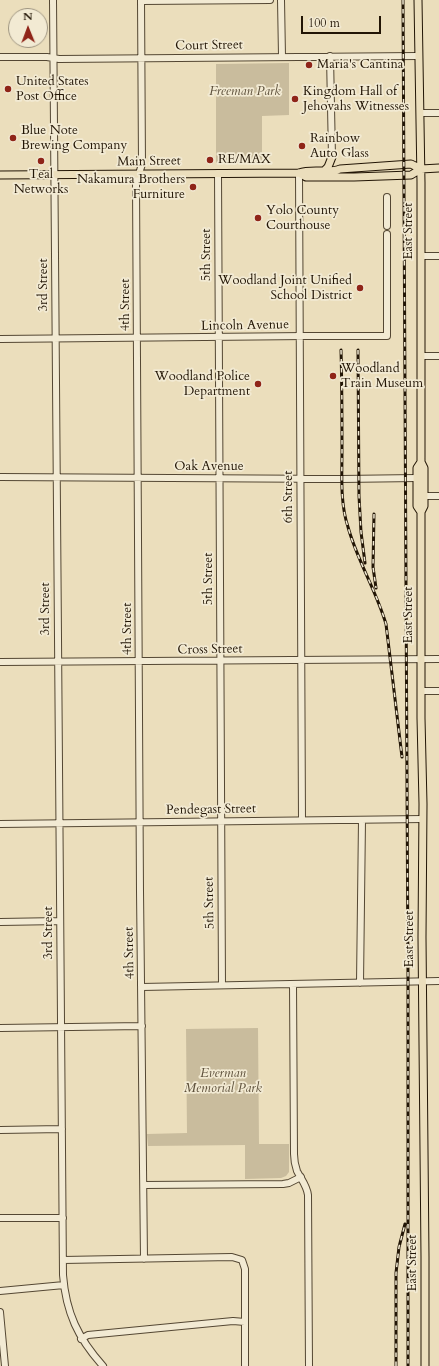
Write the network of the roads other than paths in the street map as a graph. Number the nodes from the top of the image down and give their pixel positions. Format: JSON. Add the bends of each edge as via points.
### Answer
{"nodes":[{"id":1,"x":53,"y":0,"type":"edge"},
{"id":2,"x":270,"y":0,"type":"edge"},
{"id":3,"x":280,"y":0,"type":"edge"},
{"id":4,"x":418,"y":0,"type":"edge"},
{"id":5,"x":141,"y":1,"type":"edge"},
{"id":6,"x":282,"y":56,"type":"junction"},
{"id":7,"x":330,"y":56,"type":"junction"},
{"id":8,"x":418,"y":56,"type":"junction"},
{"id":9,"x":0,"y":57,"type":"edge"},
{"id":10,"x":53,"y":58,"type":"junction"},
{"id":11,"x":142,"y":58,"type":"junction"},
{"id":12,"x":420,"y":113,"type":"junction"},
{"id":13,"x":439,"y":113,"type":"edge"},
{"id":14,"x":332,"y":157,"type":"junction"},
{"id":15,"x":439,"y":168,"type":"edge"},
{"id":16,"x":340,"y":169,"type":"junction"},
{"id":17,"x":421,"y":169,"type":"junction"},
{"id":18,"x":325,"y":170,"type":"junction"},
{"id":19,"x":218,"y":173,"type":"junction"},
{"id":20,"x":297,"y":173,"type":"junction"},
{"id":21,"x":140,"y":174,"type":"junction"},
{"id":22,"x":0,"y":175,"type":"edge"},
{"id":23,"x":54,"y":175,"type":"junction"},
{"id":24,"x":387,"y":197,"type":"dead end"},
{"id":25,"x":387,"y":226,"type":"dead end"},
{"id":26,"x":387,"y":234,"type":"dead end"},
{"id":27,"x":421,"y":256,"type":"junction"},
{"id":28,"x":439,"y":256,"type":"edge"},
{"id":29,"x":299,"y":336,"type":"junction"},
{"id":30,"x":219,"y":337,"type":"junction"},
{"id":31,"x":137,"y":338,"type":"junction"},
{"id":32,"x":0,"y":339,"type":"edge"},
{"id":33,"x":55,"y":339,"type":"junction"},
{"id":34,"x":421,"y":356,"type":"junction"},
{"id":35,"x":439,"y":356,"type":"edge"},
{"id":36,"x":421,"y":462,"type":"junction"},
{"id":37,"x":0,"y":477,"type":"edge"},
{"id":38,"x":56,"y":478,"type":"junction"},
{"id":39,"x":138,"y":478,"type":"junction"},
{"id":40,"x":219,"y":478,"type":"junction"},
{"id":41,"x":417,"y":478,"type":"junction"},
{"id":42,"x":300,"y":479,"type":"junction"},
{"id":43,"x":424,"y":496,"type":"junction"},
{"id":44,"x":439,"y":496,"type":"edge"},
{"id":45,"x":421,"y":512,"type":"junction"},
{"id":46,"x":421,"y":659,"type":"junction"},
{"id":47,"x":439,"y":659,"type":"edge"},
{"id":48,"x":220,"y":660,"type":"junction"},
{"id":49,"x":301,"y":660,"type":"junction"},
{"id":50,"x":139,"y":661,"type":"junction"},
{"id":51,"x":0,"y":662,"type":"edge"},
{"id":52,"x":58,"y":662,"type":"junction"},
{"id":53,"x":421,"y":691,"type":"junction"},
{"id":54,"x":439,"y":691,"type":"edge"},
{"id":55,"x":423,"y":819,"type":"junction"},
{"id":56,"x":302,"y":820,"type":"junction"},
{"id":57,"x":362,"y":820,"type":"junction"},
{"id":58,"x":221,"y":821,"type":"junction"},
{"id":59,"x":140,"y":822,"type":"junction"},
{"id":60,"x":59,"y":823,"type":"junction"},
{"id":61,"x":0,"y":824,"type":"edge"},
{"id":62,"x":60,"y":921,"type":"junction"},
{"id":63,"x":0,"y":922,"type":"edge"},
{"id":64,"x":439,"y":981,"type":"edge"},
{"id":65,"x":422,"y":982,"type":"junction"},
{"id":66,"x":360,"y":983,"type":"junction"},
{"id":67,"x":293,"y":984,"type":"junction"},
{"id":68,"x":222,"y":985,"type":"junction"},
{"id":69,"x":142,"y":987,"type":"junction"},
{"id":70,"x":142,"y":1026,"type":"junction"},
{"id":71,"x":61,"y":1027,"type":"junction"},
{"id":72,"x":0,"y":1028,"type":"edge"},
{"id":73,"x":62,"y":1129,"type":"junction"},
{"id":74,"x":0,"y":1130,"type":"edge"},
{"id":75,"x":301,"y":1177,"type":"junction"},
{"id":76,"x":144,"y":1185,"type":"junction"},
{"id":77,"x":0,"y":1218,"type":"edge"},
{"id":78,"x":63,"y":1218,"type":"junction"},
{"id":79,"x":144,"y":1259,"type":"junction"},
{"id":80,"x":63,"y":1260,"type":"junction"},
{"id":81,"x":64,"y":1285,"type":"junction"},
{"id":82,"x":0,"y":1292,"type":"edge"},
{"id":83,"x":0,"y":1312,"type":"edge"},
{"id":84,"x":245,"y":1322,"type":"junction"},
{"id":85,"x":81,"y":1339,"type":"junction"},
{"id":86,"x":6,"y":1366,"type":"edge"},
{"id":87,"x":103,"y":1366,"type":"edge"},
{"id":88,"x":245,"y":1366,"type":"edge"},
{"id":89,"x":309,"y":1366,"type":"edge"},
{"id":90,"x":425,"y":1366,"type":"edge"}],
"edges":[{"from":1,"to":10,"type":"street","name":"3rd Street"},
{"from":2,"to":5,"type":"street"},
{"from":3,"to":6,"type":"street"},
{"from":4,"to":8,"type":"main road","name":"East Street"},
{"from":5,"to":11,"type":"street","name":"4th Street"},
{"from":6,"to":7,"type":"street","name":"Court Street"},
{"from":6,"to":11,"type":"street","name":"Court Street"},
{"from":7,"to":8,"type":"street","name":"Court Street"},
{"from":7,"to":14,"type":"street"},
{"from":8,"to":12,"type":"main road","name":"East Street"},
{"from":9,"to":10,"type":"street","name":"Court Street"},
{"from":10,"to":11,"type":"street","name":"Court Street"},
{"from":10,"to":23,"type":"street","name":"3rd Street"},
{"from":11,"to":21,"type":"street","name":"4th Street"},
{"from":12,"to":13,"type":"street"},
{"from":12,"to":17,"type":"main road","name":"East Street"},
{"from":14,"to":16,"type":"main road","via":[[335,167]]},
{"from":14,"to":18,"type":"main road"},
{"from":15,"to":17,"type":"main road"},
{"from":16,"to":17,"type":"main road","name":"Main Street","via":[[411,164]]},
{"from":16,"to":18,"type":"main road","name":"Main Street"},
{"from":17,"to":20,"type":"main road","name":"Main Street","via":[[411,175],[354,177],[306,178]]},
{"from":17,"to":27,"type":"main road","name":"East Street"},
{"from":18,"to":20,"type":"main road","name":"Main Street","via":[[306,170]]},
{"from":19,"to":20,"type":"main road","name":"Main Street"},
{"from":19,"to":21,"type":"main road","name":"Main Street"},
{"from":19,"to":30,"type":"street","name":"5th Street"},
{"from":20,"to":29,"type":"street","name":"6th Street"},
{"from":21,"to":23,"type":"main road","name":"Main Street"},
{"from":21,"to":31,"type":"street","name":"4th Street","via":[[136,184]]},
{"from":22,"to":23,"type":"main road","name":"Main Street"},
{"from":23,"to":33,"type":"street","name":"3rd Street"},
{"from":24,"to":25,"type":"street"},
{"from":26,"to":29,"type":"street","name":"Lincoln Avenue","via":[[387,336]]},
{"from":27,"to":28,"type":"street"},
{"from":27,"to":34,"type":"main road","name":"East Street"},
{"from":29,"to":30,"type":"street","name":"Lincoln Avenue"},
{"from":29,"to":42,"type":"street","name":"6th Street"},
{"from":30,"to":31,"type":"street","name":"Lincoln Avenue"},
{"from":30,"to":40,"type":"street","name":"5th Street"},
{"from":31,"to":33,"type":"street","name":"Lincoln Avenue"},
{"from":31,"to":39,"type":"street","name":"4th Street"},
{"from":32,"to":33,"type":"street","name":"Lincoln Avenue"},
{"from":33,"to":38,"type":"street","name":"3rd Street"},
{"from":34,"to":35,"type":"street"},
{"from":34,"to":36,"type":"main road","name":"East Street"},
{"from":36,"to":41,"type":"main road","name":"East Street","via":[[417,468]]},
{"from":36,"to":43,"type":"main road","name":"East Street","via":[[424,468]]},
{"from":37,"to":38,"type":"street","name":"Oak Avenue"},
{"from":38,"to":39,"type":"street","name":"Oak Avenue"},
{"from":38,"to":52,"type":"street","name":"3rd Street"},
{"from":39,"to":40,"type":"street","name":"Oak Avenue"},
{"from":39,"to":50,"type":"street","name":"4th Street"},
{"from":40,"to":42,"type":"street","name":"Oak Avenue"},
{"from":40,"to":48,"type":"street","name":"5th Street"},
{"from":41,"to":42,"type":"street","name":"Oak Avenue"},
{"from":41,"to":45,"type":"main road","name":"East Street","via":[[417,506]]},
{"from":42,"to":49,"type":"street","name":"6th Street"},
{"from":43,"to":44,"type":"street"},
{"from":43,"to":45,"type":"main road","name":"East Street"},
{"from":45,"to":46,"type":"main road","name":"East Street"},
{"from":46,"to":47,"type":"street","name":"Cross Street"},
{"from":46,"to":49,"type":"street","name":"Cross Street"},
{"from":46,"to":53,"type":"main road","name":"East Street"},
{"from":48,"to":49,"type":"street","name":"Cross Street"},
{"from":48,"to":50,"type":"street","name":"Cross Street"},
{"from":48,"to":58,"type":"street","name":"5th Street"},
{"from":49,"to":56,"type":"street","name":"6th Street"},
{"from":50,"to":52,"type":"street","name":"Cross Street"},
{"from":50,"to":59,"type":"street","name":"4th Street"},
{"from":51,"to":52,"type":"street","name":"Cross Street"},
{"from":52,"to":60,"type":"street","name":"3rd Street"},
{"from":53,"to":54,"type":"street"},
{"from":53,"to":55,"type":"main road","name":"East Street"},
{"from":55,"to":57,"type":"street","name":"Pendegast Street"},
{"from":55,"to":65,"type":"main road","name":"East Street"},
{"from":56,"to":57,"type":"street","name":"Pendegast Street"},
{"from":56,"to":58,"type":"street","name":"Pendegast Street"},
{"from":57,"to":66,"type":"street"},
{"from":58,"to":59,"type":"street","name":"Pendegast Street"},
{"from":58,"to":68,"type":"street","name":"5th Street"},
{"from":59,"to":60,"type":"street","name":"Pendegast Street"},
{"from":59,"to":69,"type":"street","name":"4th Street"},
{"from":60,"to":61,"type":"street","name":"Pendegast Street"},
{"from":60,"to":62,"type":"street","name":"3rd Street"},
{"from":62,"to":63,"type":"street"},
{"from":62,"to":71,"type":"street","name":"3rd Street"},
{"from":64,"to":65,"type":"street"},
{"from":65,"to":66,"type":"street"},
{"from":65,"to":90,"type":"main road","name":"East Street"},
{"from":66,"to":67,"type":"street"},
{"from":67,"to":68,"type":"street"},
{"from":67,"to":75,"type":"street","via":[[294,1154]]},
{"from":68,"to":69,"type":"street"},
{"from":69,"to":70,"type":"street","name":"4th Street"},
{"from":70,"to":71,"type":"street"},
{"from":70,"to":76,"type":"street","name":"4th Street"},
{"from":71,"to":72,"type":"street"},
{"from":71,"to":73,"type":"street","name":"3rd Street"},
{"from":73,"to":74,"type":"street"},
{"from":73,"to":78,"type":"street","name":"3rd Street"},
{"from":75,"to":76,"type":"street","via":[[283,1184]]},
{"from":75,"to":89,"type":"street","via":[[308,1195]]},
{"from":76,"to":79,"type":"street","name":"4th Street"},
{"from":77,"to":78,"type":"street"},
{"from":78,"to":80,"type":"street","name":"3rd Street"},
{"from":79,"to":80,"type":"street"},
{"from":79,"to":84,"type":"street","via":[[232,1257],[242,1260],[245,1269]]},
{"from":80,"to":81,"type":"street","name":"3rd Street"},
{"from":81,"to":82,"type":"street"},
{"from":81,"to":85,"type":"street","name":"3rd Street","via":[[70,1314]]},
{"from":83,"to":86,"type":"street"},
{"from":84,"to":85,"type":"street","via":[[88,1335]]},
{"from":84,"to":88,"type":"street"},
{"from":85,"to":87,"type":"street","name":"3rd Street"}]}
